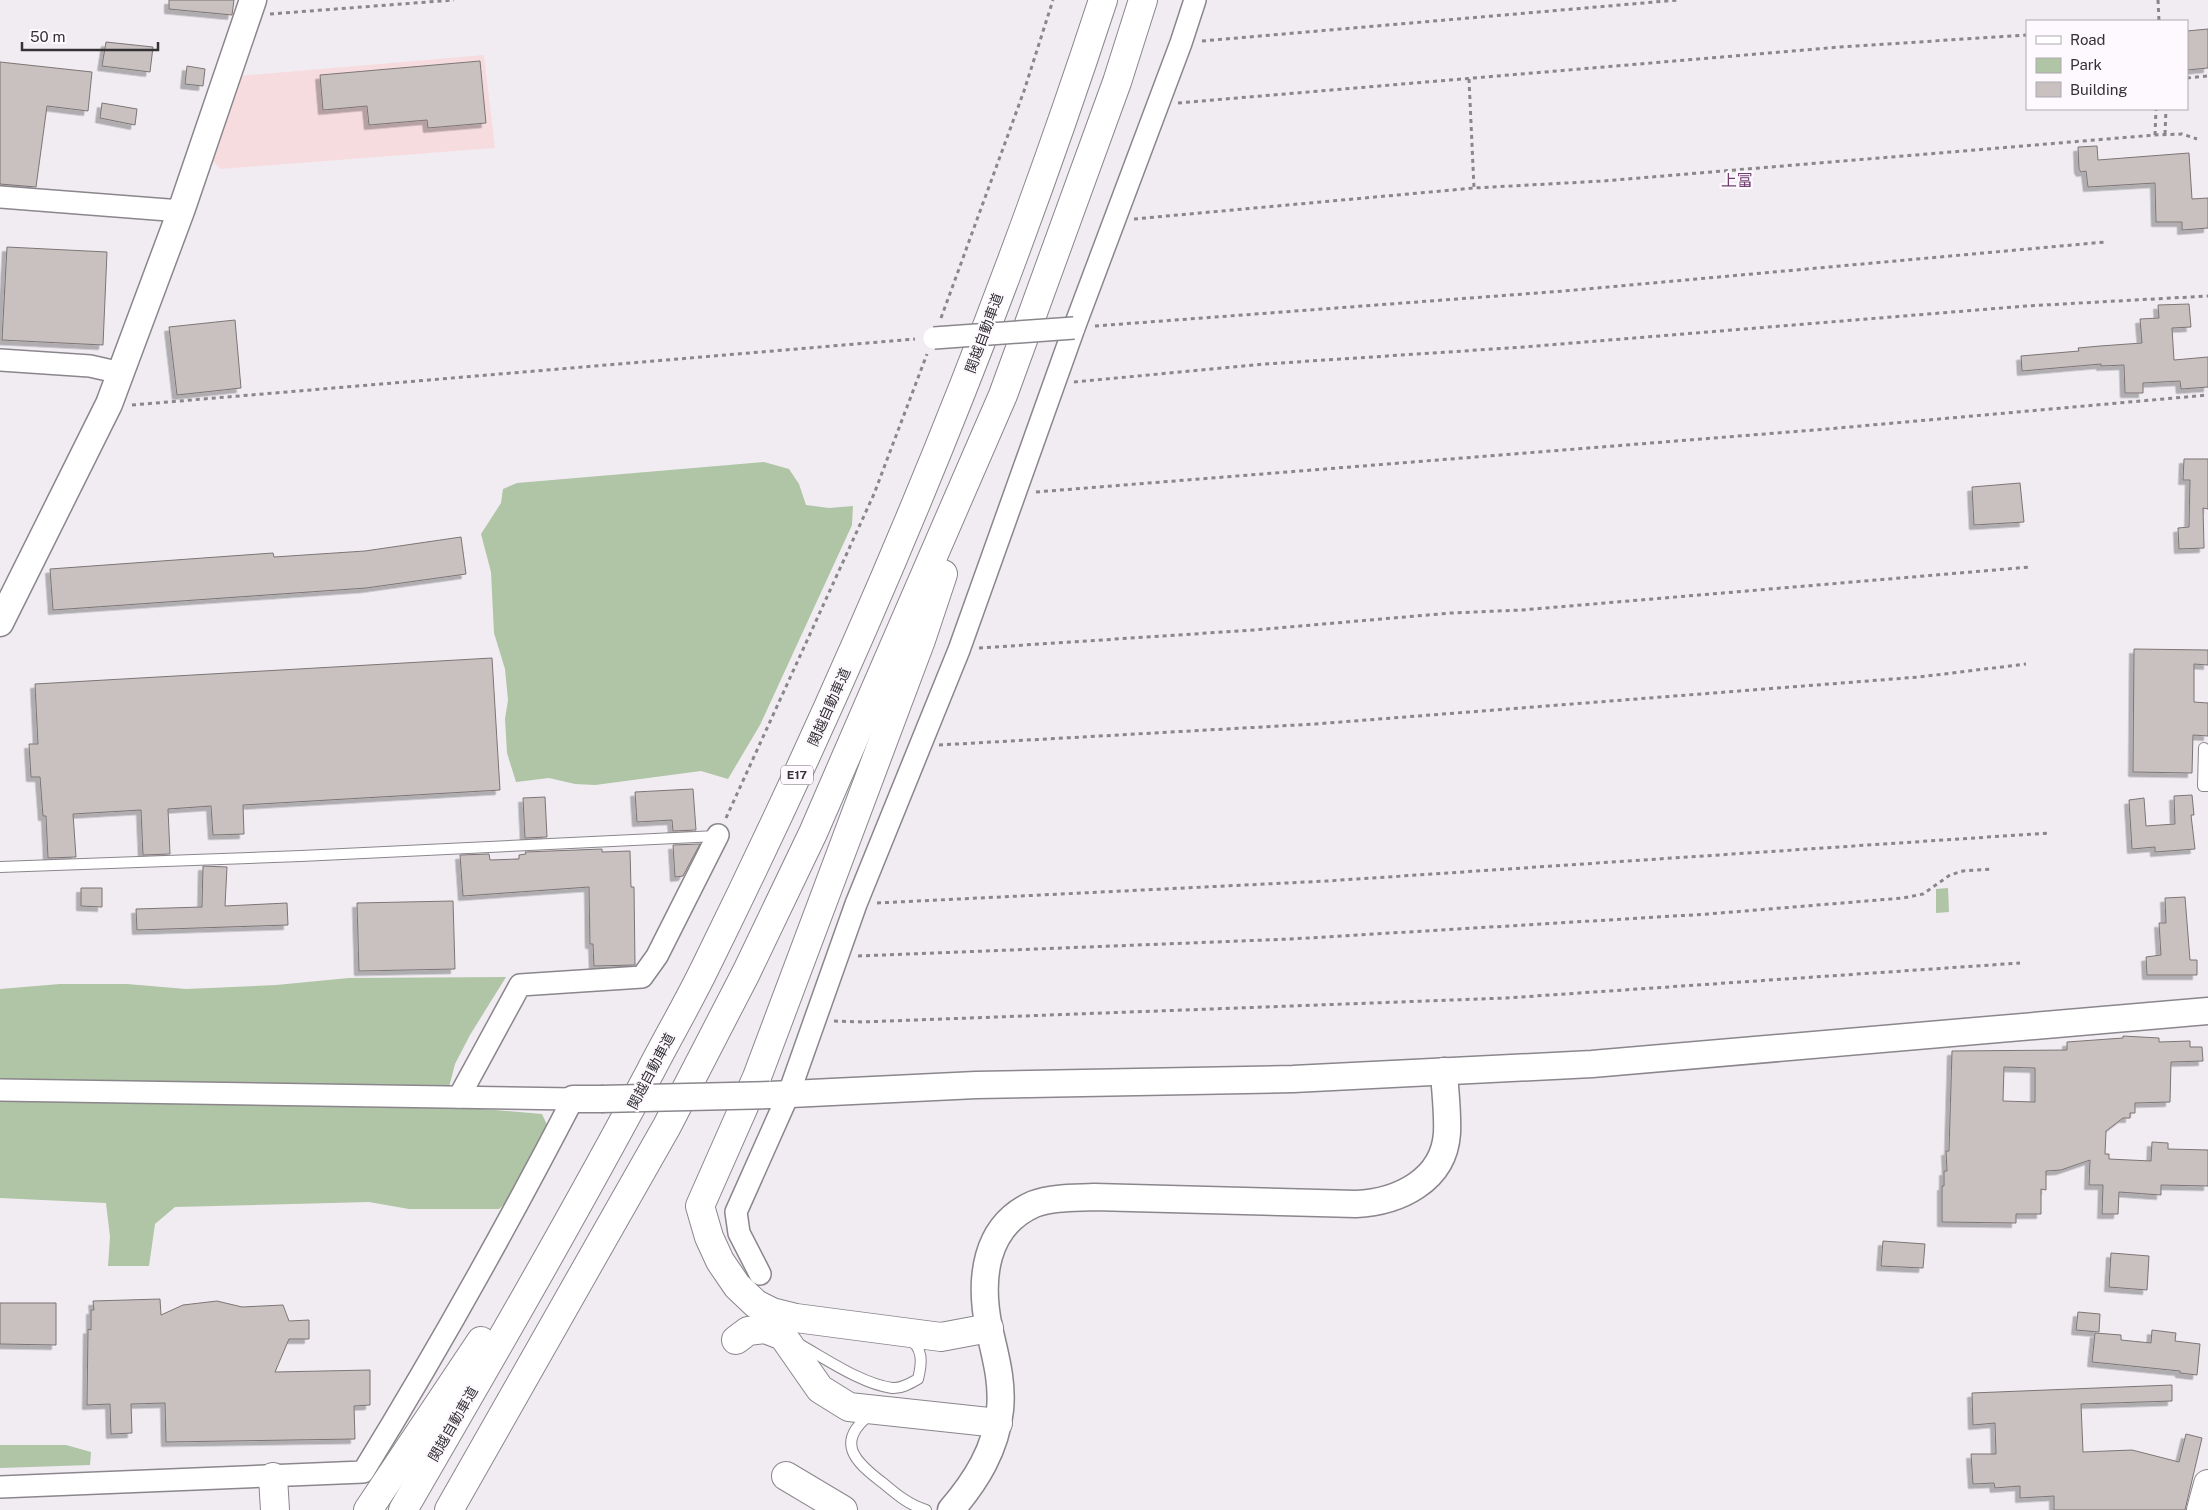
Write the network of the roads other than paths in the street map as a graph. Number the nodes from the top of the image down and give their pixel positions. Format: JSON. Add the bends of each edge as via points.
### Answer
{"nodes":[{"id":1,"x":1103,"y":0,"type":"edge"},
{"id":2,"x":1143,"y":0,"type":"edge"},
{"id":3,"x":1194,"y":0,"type":"edge"},
{"id":4,"x":250,"y":8,"type":"edge"},
{"id":5,"x":0,"y":197,"type":"edge"},
{"id":6,"x":181,"y":211,"type":"junction"},
{"id":7,"x":1074,"y":328,"type":"junction"},
{"id":8,"x":934,"y":338,"type":"road end"},
{"id":9,"x":0,"y":360,"type":"edge"},
{"id":10,"x":121,"y":374,"type":"junction"},
{"id":11,"x":1003,"y":395,"type":"junction"},
{"id":12,"x":0,"y":623,"type":"edge"},
{"id":13,"x":2204,"y":748,"type":"dead end"},
{"id":14,"x":2208,"y":786,"type":"edge"},
{"id":15,"x":718,"y":836,"type":"joint"},
{"id":16,"x":0,"y":866,"type":"edge"},
{"id":17,"x":2208,"y":1011,"type":"edge"},
{"id":18,"x":1444,"y":1071,"type":"junction"},
{"id":19,"x":0,"y":1090,"type":"edge"},
{"id":20,"x":780,"y":1094,"type":"junction"},
{"id":21,"x":459,"y":1097,"type":"junction"},
{"id":22,"x":573,"y":1100,"type":"junction"},
{"id":23,"x":606,"y":1157,"type":"junction"},
{"id":24,"x":760,"y":1274,"type":"dead end"},
{"id":25,"x":989,"y":1328,"type":"junction"},
{"id":26,"x":895,"y":1332,"type":"junction"},
{"id":27,"x":782,"y":1336,"type":"junction"},
{"id":28,"x":736,"y":1340,"type":"dead end"},
{"id":29,"x":877,"y":1409,"type":"junction"},
{"id":30,"x":998,"y":1423,"type":"junction"},
{"id":31,"x":786,"y":1476,"type":"dead end"},
{"id":32,"x":273,"y":1477,"type":"junction"},
{"id":33,"x":2208,"y":1484,"type":"edge"},
{"id":34,"x":0,"y":1487,"type":"edge"},
{"id":35,"x":275,"y":1510,"type":"edge"},
{"id":36,"x":368,"y":1510,"type":"edge"},
{"id":37,"x":403,"y":1510,"type":"edge"},
{"id":38,"x":449,"y":1510,"type":"edge"},
{"id":39,"x":842,"y":1510,"type":"edge"},
{"id":40,"x":926,"y":1510,"type":"edge"},
{"id":41,"x":951,"y":1510,"type":"edge"},
{"id":42,"x":2201,"y":1510,"type":"edge"}],
"edges":[{"from":1,"to":23,"type":"main road","name":"関越自動車道","number":"E17","via":[[1078,79],[972,368],[920,498],[823,720],[704,972]]},
{"from":2,"to":11,"type":"main road","number":"E17","via":[[1117,82]]},
{"from":3,"to":7,"type":"street","via":[[1181,43]]},
{"from":4,"to":6,"type":"street"},
{"from":5,"to":6,"type":"street"},
{"from":6,"to":10,"type":"street"},
{"from":7,"to":8,"type":"street","bridge":true},
{"from":7,"to":20,"type":"street","via":[[959,650],[856,904],[816,1020]]},
{"from":9,"to":10,"type":"street","via":[[90,366]]},
{"from":10,"to":12,"type":"street"},
{"from":11,"to":26,"type":"main road","via":[[921,640],[757,1077],[700,1206],[720,1261],[737,1286],[756,1304],[796,1318]]},
{"from":11,"to":38,"type":"main road","number":"E17","via":[[814,833],[746,972],[667,1126]]},
{"from":13,"to":14,"type":"lane","via":[[2203,786]]},
{"from":15,"to":16,"type":"lane"},
{"from":15,"to":21,"type":"street","via":[[657,956],[642,977],[520,985]]},
{"from":17,"to":18,"type":"street","via":[[1592,1064]]},
{"from":18,"to":20,"type":"street","via":[[1293,1079],[976,1085]]},
{"from":18,"to":25,"type":"street","via":[[1447,1134],[1442,1156],[1432,1173],[1411,1189],[1373,1203],[1356,1204],[1094,1197],[1035,1204],[1011,1219],[992,1246],[984,1272]]},
{"from":19,"to":21,"type":"street"},
{"from":20,"to":22,"type":"street","bridge":true},
{"from":20,"to":24,"type":"street","via":[[736,1212],[739,1233]]},
{"from":21,"to":22,"type":"street"},
{"from":22,"to":32,"type":"street","via":[[493,1251],[363,1472]]},
{"from":23,"to":36,"type":"main road"},
{"from":23,"to":37,"type":"main road","name":"関越自動車道","number":"E17"},
{"from":25,"to":26,"type":"main road","via":[[942,1337]]},
{"from":25,"to":30,"type":"street","via":[[1000,1378]]},
{"from":26,"to":27,"type":"lane","via":[[912,1341],[921,1354],[922,1364],[918,1379],[893,1388],[859,1377]]},
{"from":27,"to":28,"type":"main road","via":[[766,1329],[748,1331]]},
{"from":27,"to":29,"type":"main road","via":[[820,1388],[849,1407]]},
{"from":29,"to":30,"type":"main road"},
{"from":29,"to":40,"type":"lane","via":[[857,1425],[852,1450],[861,1466],[903,1500]]},
{"from":30,"to":41,"type":"street","via":[[984,1463]]},
{"from":31,"to":39,"type":"main road"},
{"from":32,"to":34,"type":"street"},
{"from":32,"to":35,"type":"main road"},
{"from":33,"to":42,"type":"main road"}]}
